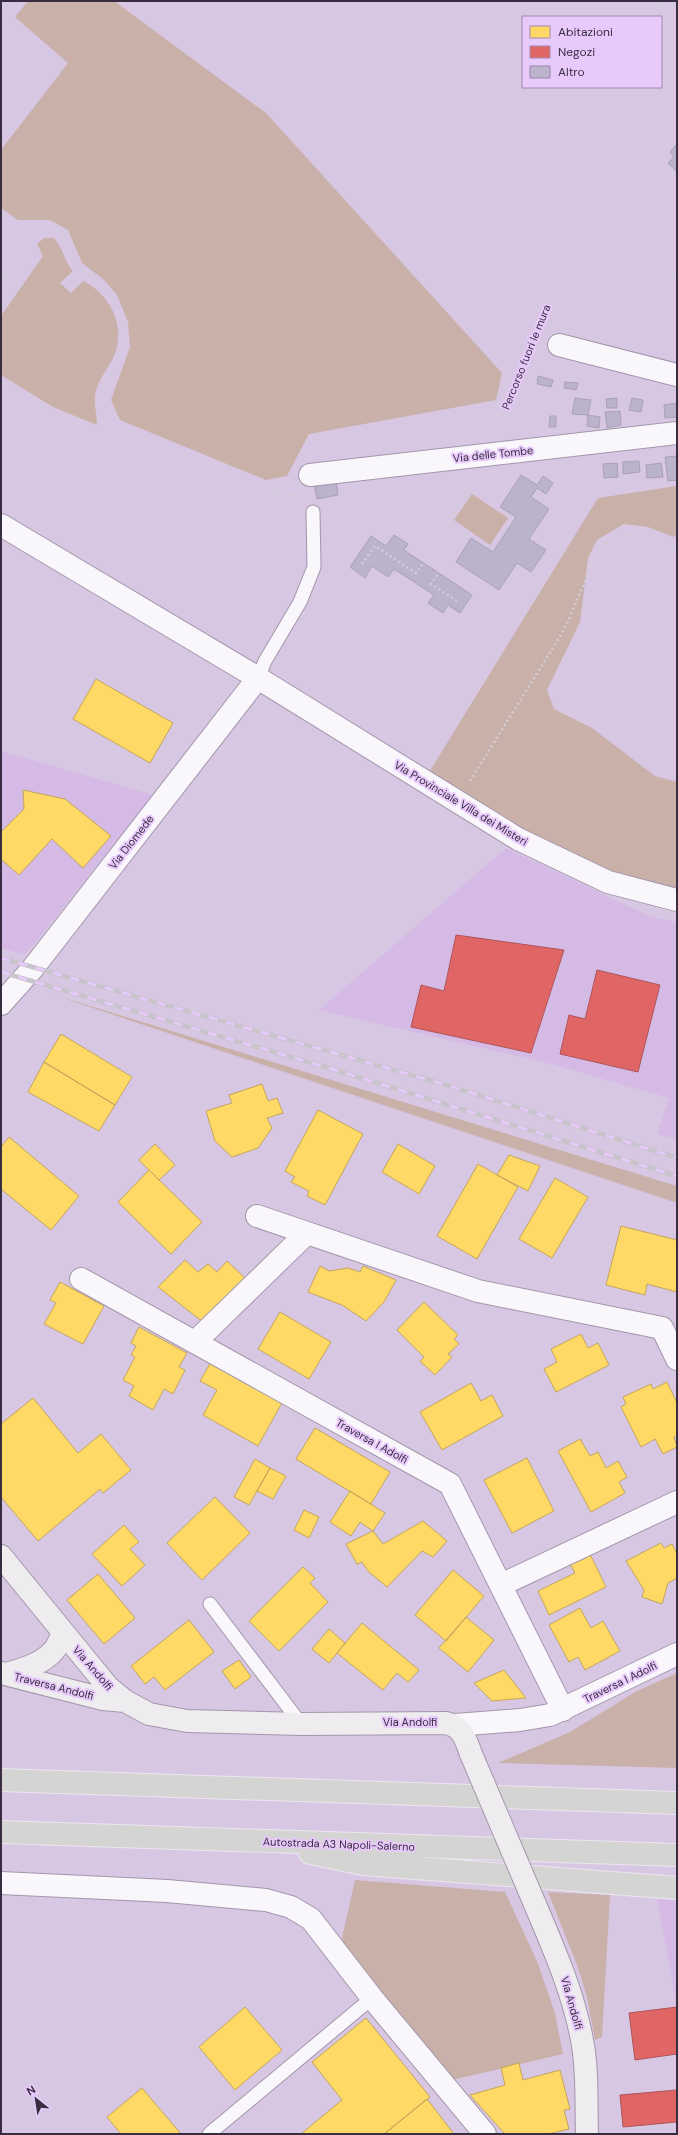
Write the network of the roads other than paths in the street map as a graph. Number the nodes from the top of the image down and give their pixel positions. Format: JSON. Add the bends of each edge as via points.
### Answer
{"nodes":[{"id":1,"x":559,"y":345,"type":"dead end"},
{"id":2,"x":677,"y":375,"type":"edge"},
{"id":3,"x":677,"y":433,"type":"edge"},
{"id":4,"x":310,"y":475,"type":"road end"},
{"id":5,"x":313,"y":512,"type":"dead end"},
{"id":6,"x":1,"y":525,"type":"edge"},
{"id":7,"x":258,"y":678,"type":"junction"},
{"id":8,"x":677,"y":900,"type":"edge"},
{"id":9,"x":1,"y":1004,"type":"edge"},
{"id":10,"x":256,"y":1216,"type":"dead end"},
{"id":11,"x":307,"y":1233,"type":"junction"},
{"id":12,"x":82,"y":1279,"type":"dead end"},
{"id":13,"x":195,"y":1342,"type":"junction"},
{"id":14,"x":677,"y":1359,"type":"edge"},
{"id":15,"x":677,"y":1502,"type":"edge"},
{"id":16,"x":1,"y":1556,"type":"edge"},
{"id":17,"x":501,"y":1585,"type":"junction"},
{"id":18,"x":210,"y":1604,"type":"dead end"},
{"id":19,"x":62,"y":1631,"type":"junction"},
{"id":20,"x":677,"y":1654,"type":"edge"},
{"id":21,"x":3,"y":1674,"type":"edge"},
{"id":22,"x":125,"y":1701,"type":"junction"},
{"id":23,"x":563,"y":1710,"type":"junction"},
{"id":24,"x":301,"y":1724,"type":"junction"},
{"id":25,"x":455,"y":1725,"type":"junction"},
{"id":26,"x":1,"y":1780,"type":"edge"},
{"id":27,"x":677,"y":1803,"type":"edge"},
{"id":28,"x":1,"y":1832,"type":"edge"},
{"id":29,"x":248,"y":1841,"type":"junction"},
{"id":30,"x":677,"y":1856,"type":"edge"},
{"id":31,"x":1,"y":1883,"type":"edge"},
{"id":32,"x":677,"y":1888,"type":"edge"},
{"id":33,"x":372,"y":1998,"type":"junction"},
{"id":34,"x":209,"y":2134,"type":"edge"},
{"id":35,"x":485,"y":2134,"type":"edge"},
{"id":36,"x":587,"y":2134,"type":"edge"}],
"edges":[{"from":1,"to":2,"type":"street"},
{"from":3,"to":4,"type":"street","name":"Via delle Tombe"},
{"from":5,"to":7,"type":"lane","via":[[314,567],[300,602],[265,661]]},
{"from":6,"to":7,"type":"street","name":"Via Provinciale Villa dei Misteri"},
{"from":7,"to":8,"type":"street","name":"Via Provinciale Villa dei Misteri","via":[[518,839],[608,882]]},
{"from":7,"to":9,"type":"street","name":"Via Diomede","via":[[33,968]]},
{"from":10,"to":11,"type":"street"},
{"from":11,"to":13,"type":"street"},
{"from":11,"to":14,"type":"street","via":[[478,1291],[662,1328]]},
{"from":12,"to":13,"type":"street","name":"Traversa I Adolfi"},
{"from":13,"to":17,"type":"street","name":"Traversa I Adolfi","via":[[450,1484]]},
{"from":15,"to":17,"type":"street"},
{"from":16,"to":19,"type":"street","name":"Via Andolfi"},
{"from":17,"to":23,"type":"street","name":"Traversa I Adolfi"},
{"from":18,"to":24,"type":"lane"},
{"from":19,"to":21,"type":"street","name":"Traversa Andolfi","via":[[61,1640],[52,1654],[31,1666]]},
{"from":19,"to":22,"type":"street","name":"Via Andolfi","via":[[108,1687]]},
{"from":20,"to":23,"type":"street","name":"Traversa I Adolfi"},
{"from":21,"to":22,"type":"street","name":"Traversa Andolfi","via":[[103,1699]]},
{"from":22,"to":24,"type":"street","name":"Via Andolfi","via":[[149,1714],[187,1721]]},
{"from":23,"to":25,"type":"street","name":"Traversa I Adolfi","via":[[538,1717]]},
{"from":24,"to":25,"type":"street","name":"Via Andolfi","via":[[401,1721],[446,1722]]},
{"from":25,"to":36,"type":"street","name":"Via Andolfi","bridge":true,"via":[[465,1738],[472,1754],[561,1966],[576,2010],[582,2042]]},
{"from":26,"to":27,"type":"highway"},
{"from":28,"to":29,"type":"highway","name":"Autostrada A3 Napoli-Salerno"},
{"from":29,"to":30,"type":"highway","name":"Autostrada A3 Napoli-Salerno"},
{"from":29,"to":32,"type":"highway","via":[[363,1864]]},
{"from":31,"to":33,"type":"street","via":[[167,1890],[266,1900],[291,1907],[310,1919]]},
{"from":33,"to":34,"type":"lane"},
{"from":33,"to":35,"type":"street"}]}
